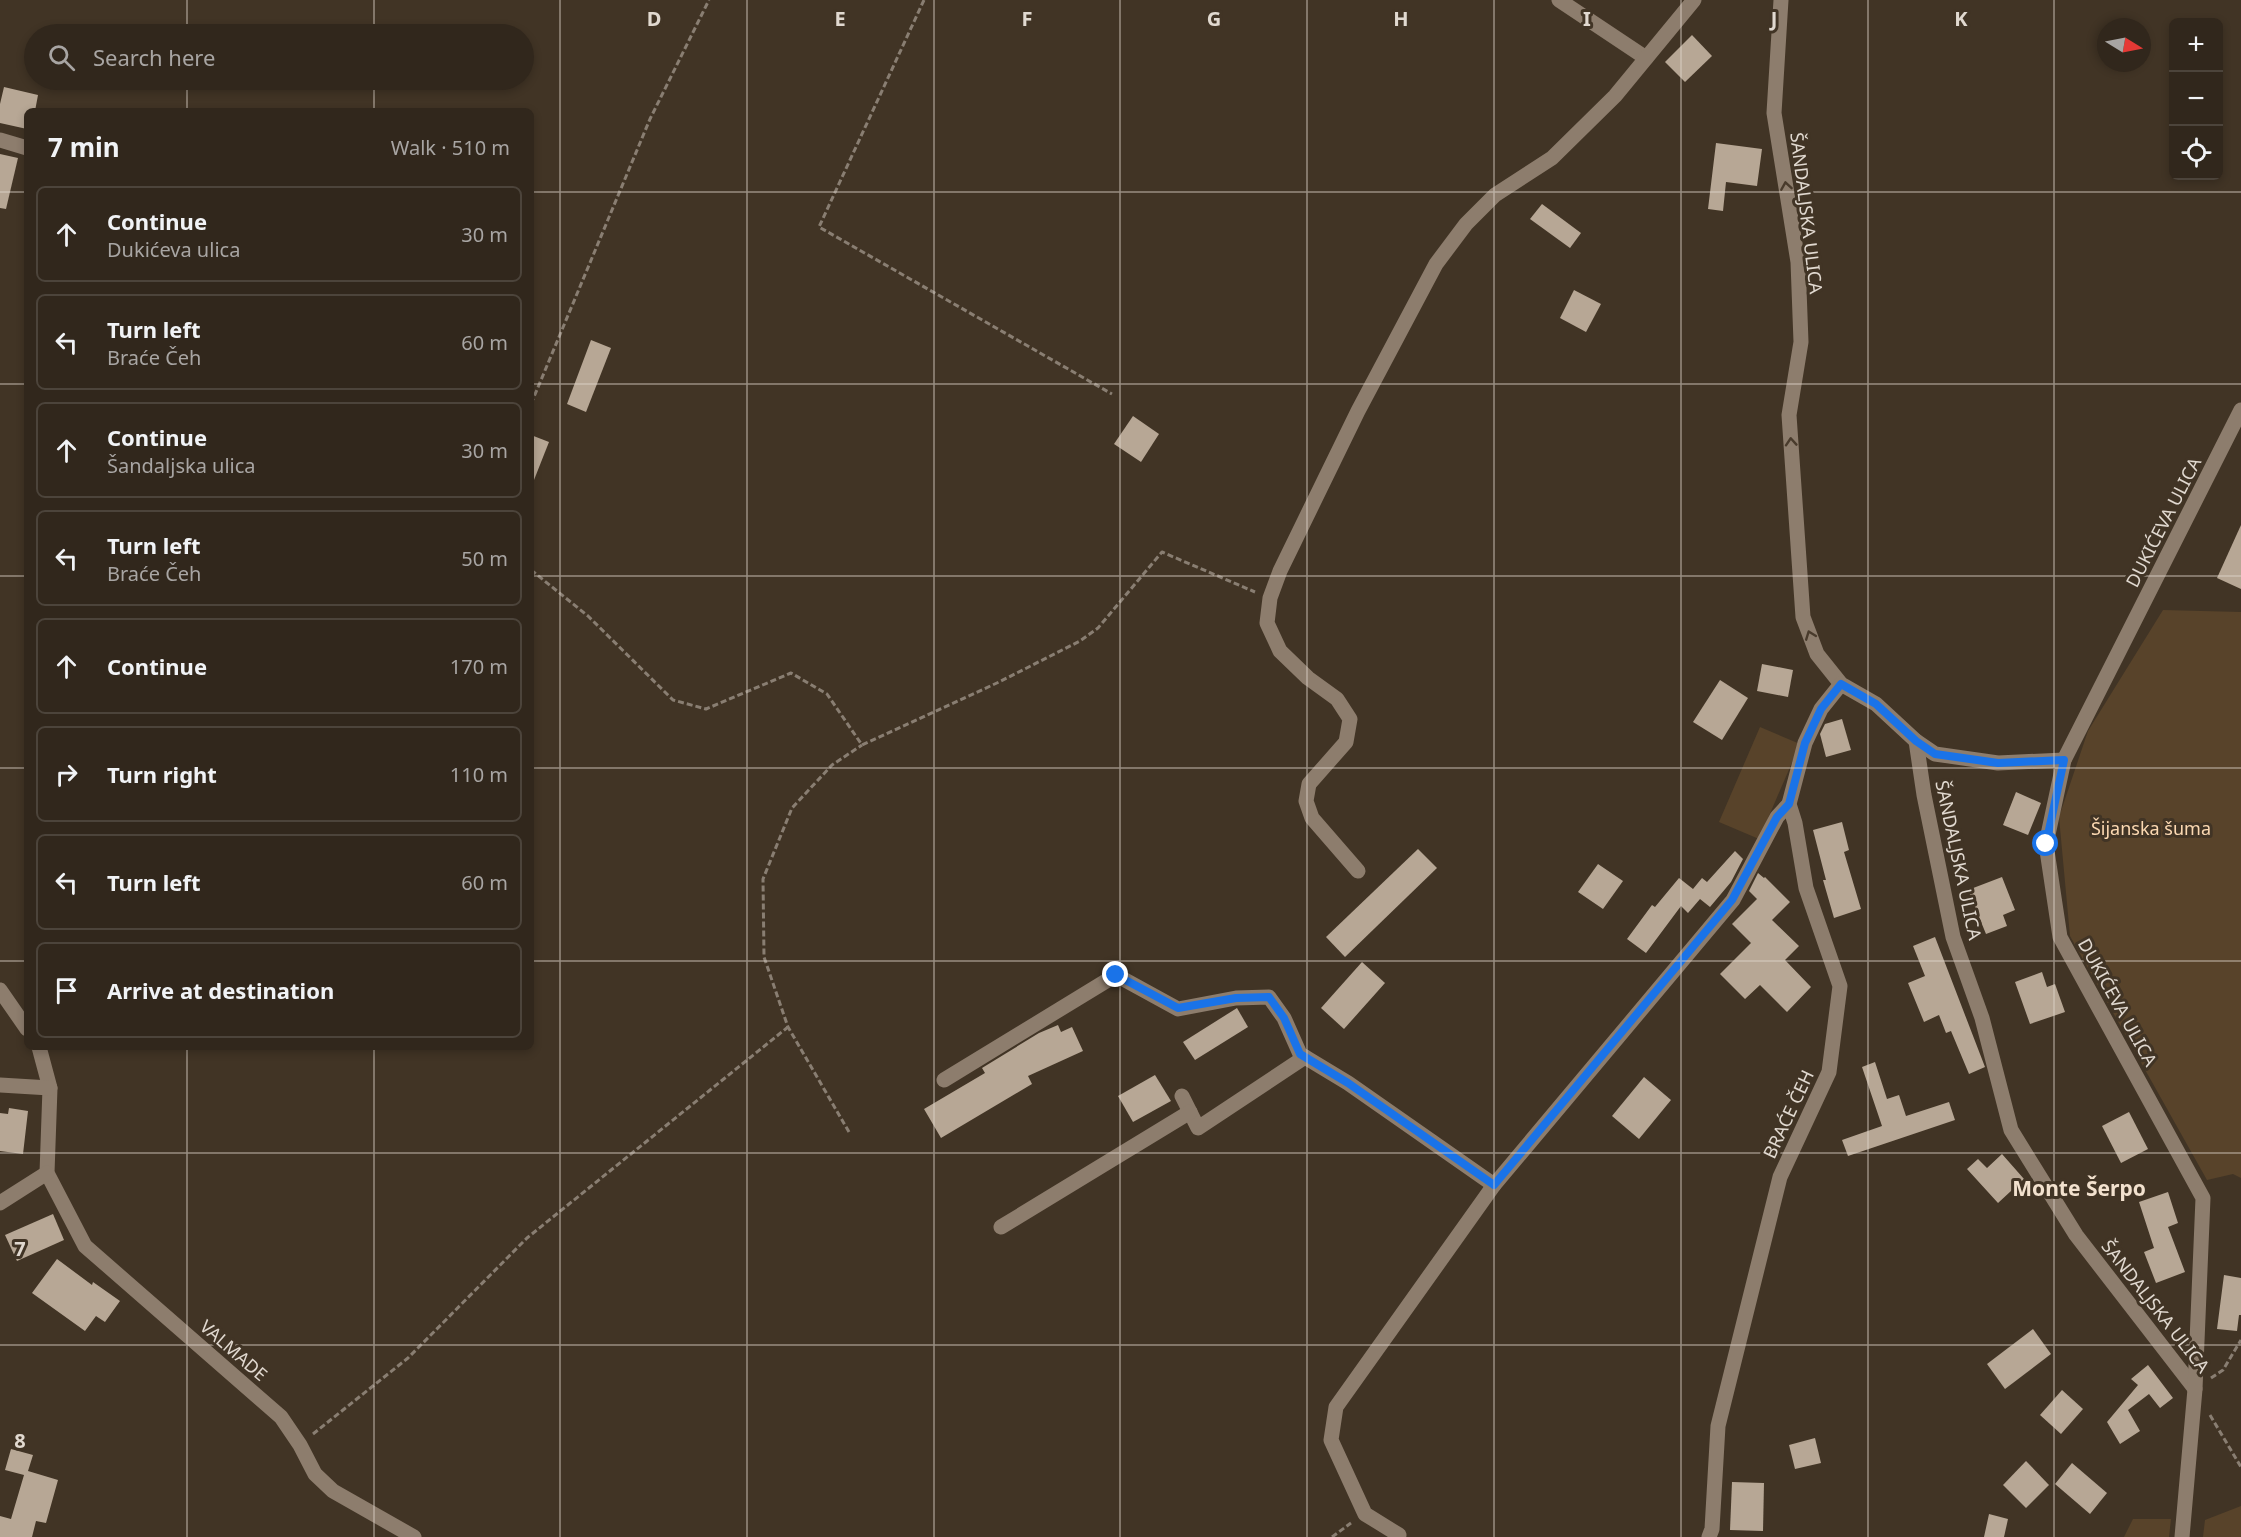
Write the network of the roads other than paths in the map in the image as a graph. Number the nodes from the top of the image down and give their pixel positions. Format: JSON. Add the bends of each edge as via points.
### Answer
{"nodes":[{"id":1,"x":1559,"y":0,"type":"edge"},
{"id":2,"x":1694,"y":0,"type":"edge"},
{"id":3,"x":1781,"y":0,"type":"edge"},
{"id":4,"x":1646,"y":58,"type":"junction"},
{"id":5,"x":0,"y":140,"type":"edge"},
{"id":6,"x":24,"y":146,"type":"edge"},
{"id":7,"x":2241,"y":410,"type":"edge"},
{"id":8,"x":1841,"y":684,"type":"junction"},
{"id":9,"x":1916,"y":741,"type":"junction"},
{"id":10,"x":2064,"y":760,"type":"junction"},
{"id":11,"x":1789,"y":804,"type":"junction"},
{"id":12,"x":1358,"y":871,"type":"dead end"},
{"id":13,"x":0,"y":990,"type":"edge"},
{"id":14,"x":24,"y":1025,"type":"edge"},
{"id":15,"x":40,"y":1050,"type":"edge"},
{"id":16,"x":1305,"y":1058,"type":"junction"},
{"id":17,"x":944,"y":1080,"type":"dead end"},
{"id":18,"x":0,"y":1084,"type":"edge"},
{"id":19,"x":50,"y":1088,"type":"junction"},
{"id":20,"x":1182,"y":1096,"type":"dead end"},
{"id":21,"x":1190,"y":1112,"type":"junction"},
{"id":22,"x":47,"y":1173,"type":"junction"},
{"id":23,"x":1494,"y":1185,"type":"junction"},
{"id":24,"x":0,"y":1203,"type":"edge"},
{"id":25,"x":1001,"y":1227,"type":"dead end"},
{"id":26,"x":2195,"y":1389,"type":"junction"},
{"id":27,"x":1399,"y":1535,"type":"dead end"},
{"id":28,"x":414,"y":1537,"type":"edge"},
{"id":29,"x":1709,"y":1537,"type":"edge"},
{"id":30,"x":2182,"y":1537,"type":"edge"}],
"edges":[{"from":1,"to":4,"type":"street"},
{"from":2,"to":4,"type":"street"},
{"from":8,"to":3,"type":"street","name":"ŠANDALJSKA ULICA","one_way":true,"via":[[1817,654],[1803,617],[1789,415],[1801,342],[1797,262],[1774,113]]},
{"from":4,"to":12,"type":"street","via":[[1615,96],[1552,158],[1495,195],[1466,224],[1436,264],[1358,411],[1270,598],[1267,623],[1280,651],[1337,699],[1350,719],[1346,742],[1309,784],[1306,801],[1312,818]]},
{"from":5,"to":6,"type":"street"},
{"from":7,"to":10,"type":"street","name":"DUKIĆEVA ULICA"},
{"from":8,"to":9,"type":"street","name":"ŠANDALJSKA ULICA","via":[[1876,704]]},
{"from":8,"to":11,"type":"street","name":"BRAĆE ČEH","via":[[1821,709],[1805,743]]},
{"from":9,"to":10,"type":"street","via":[[1935,754],[1998,763]]},
{"from":9,"to":26,"type":"street","name":"ŠANDALJSKA ULICA","via":[[1953,937],[1982,1018],[2011,1130],[2076,1235]]},
{"from":10,"to":26,"type":"street","name":"DUKIĆEVA ULICA","via":[[2046,844],[2060,937],[2203,1198]]},
{"from":11,"to":23,"type":"street","via":[[1777,817],[1732,900]]},
{"from":11,"to":29,"type":"street","name":"BRAĆE ČEH","via":[[1806,888],[1840,986],[1829,1072],[1780,1177],[1718,1426]]},
{"from":13,"to":14,"type":"street"},
{"from":15,"to":19,"type":"street","name":"VALMADE"},
{"from":16,"to":17,"type":"street","via":[[1269,997],[1178,1008],[1116,975]]},
{"from":16,"to":21,"type":"street","via":[[1198,1128]]},
{"from":16,"to":23,"type":"street","via":[[1348,1083]]},
{"from":18,"to":19,"type":"street"},
{"from":19,"to":22,"type":"street","name":"VALMADE"},
{"from":20,"to":21,"type":"street"},
{"from":21,"to":25,"type":"street"},
{"from":22,"to":24,"type":"street"},
{"from":22,"to":28,"type":"street","name":"VALMADE","via":[[85,1246],[280,1417],[315,1474],[333,1491]]},
{"from":23,"to":27,"type":"street","via":[[1336,1407],[1331,1440],[1365,1514]]},
{"from":26,"to":30,"type":"street","name":"DUKIĆEVA ULICA"}]}
